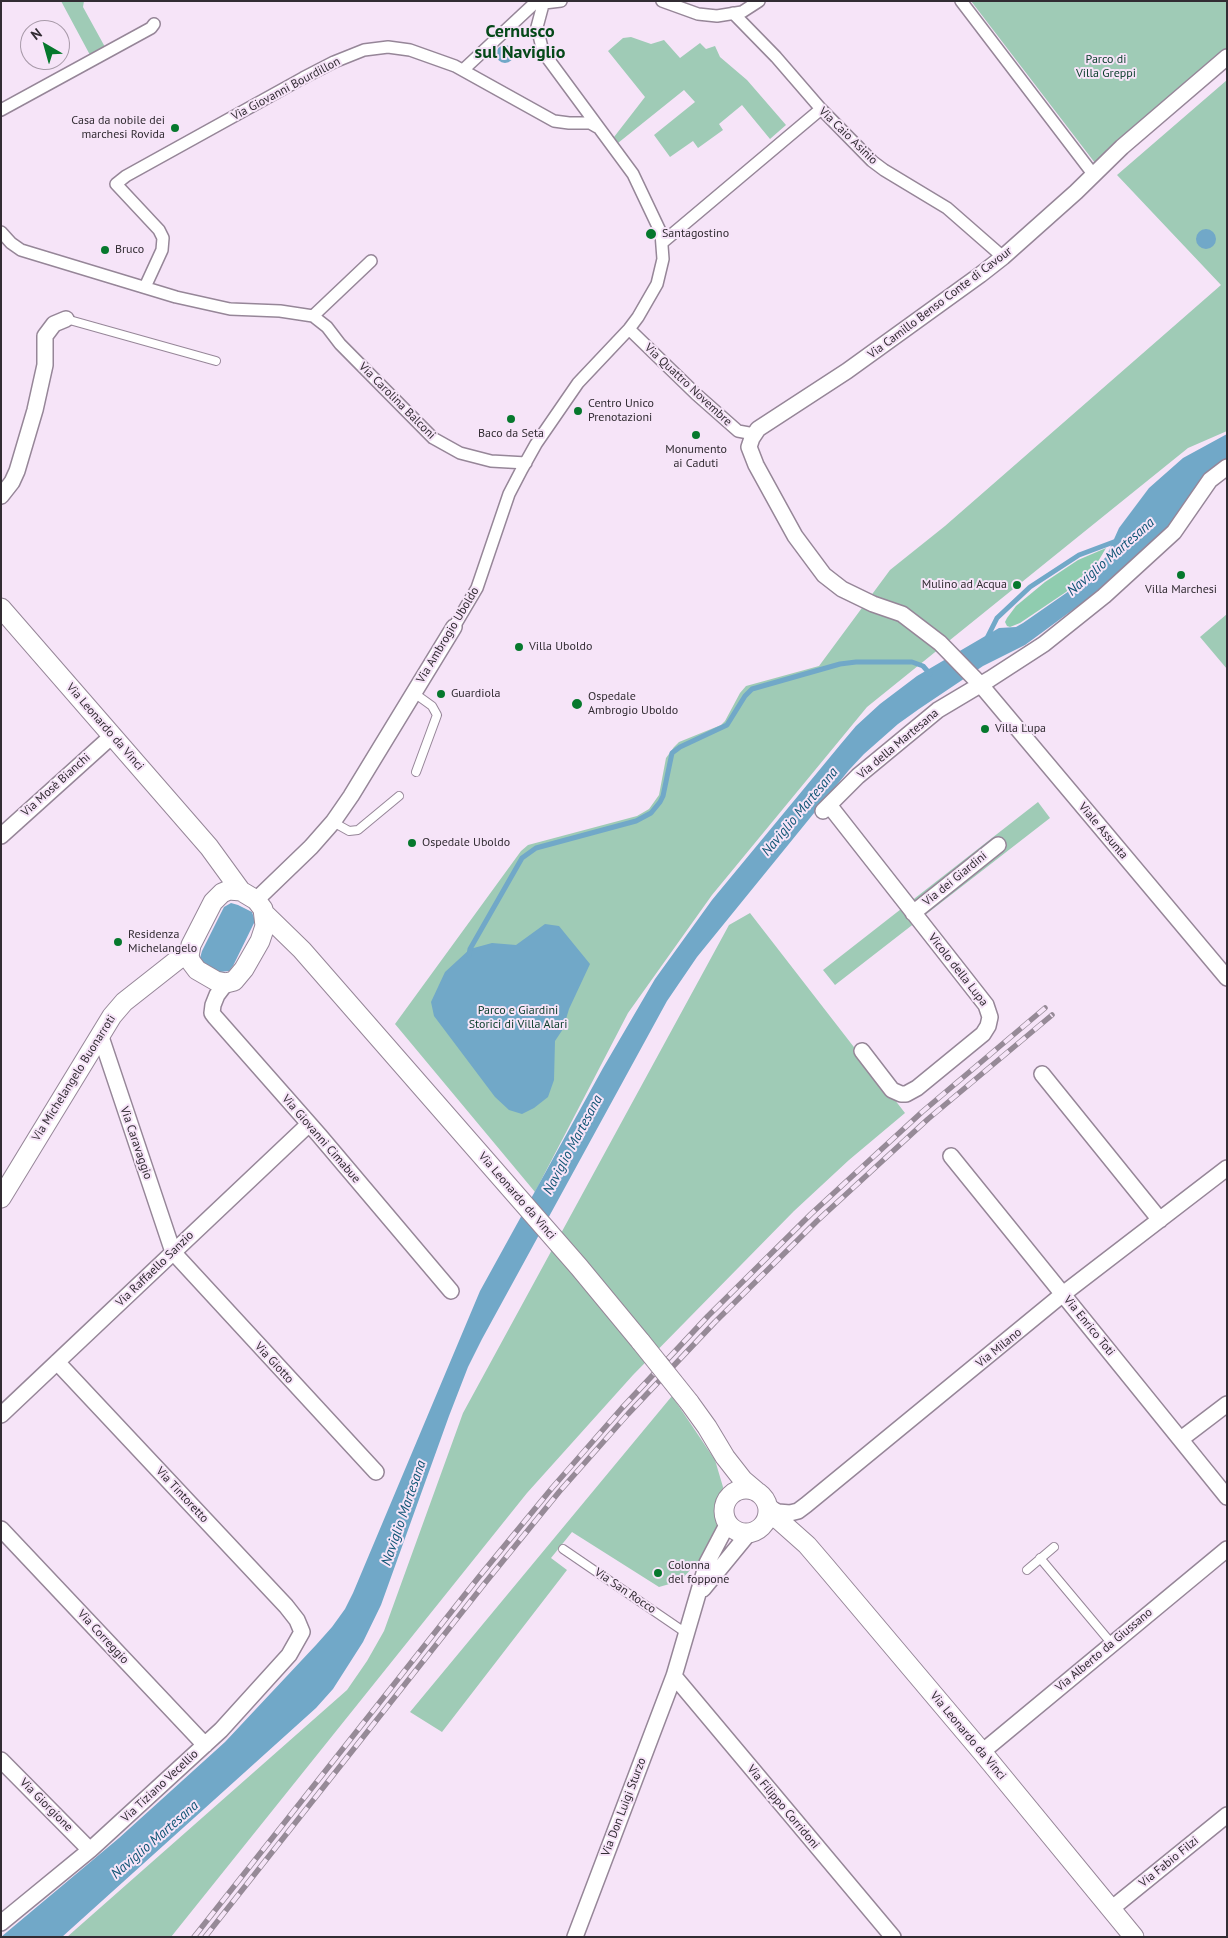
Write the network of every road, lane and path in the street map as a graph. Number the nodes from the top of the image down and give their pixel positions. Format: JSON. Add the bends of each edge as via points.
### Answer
{"nodes":[{"id":1,"x":560,"y":1,"type":"edge"},
{"id":2,"x":662,"y":1,"type":"edge"},
{"id":3,"x":759,"y":1,"type":"edge"},
{"id":4,"x":961,"y":1,"type":"edge"},
{"id":5,"x":542,"y":2,"type":"edge"},
{"id":6,"x":733,"y":14,"type":"junction"},
{"id":7,"x":154,"y":24,"type":"dead end"},
{"id":8,"x":1227,"y":57,"type":"edge"},
{"id":9,"x":459,"y":68,"type":"junction"},
{"id":10,"x":821,"y":109,"type":"junction"},
{"id":11,"x":1,"y":110,"type":"edge"},
{"id":12,"x":599,"y":128,"type":"junction"},
{"id":13,"x":1093,"y":174,"type":"junction"},
{"id":14,"x":1,"y":232,"type":"edge"},
{"id":15,"x":663,"y":242,"type":"junction"},
{"id":16,"x":1003,"y":256,"type":"junction"},
{"id":17,"x":371,"y":261,"type":"dead end"},
{"id":18,"x":148,"y":288,"type":"junction"},
{"id":19,"x":313,"y":316,"type":"junction"},
{"id":20,"x":66,"y":319,"type":"joint"},
{"id":21,"x":629,"y":329,"type":"junction"},
{"id":22,"x":216,"y":362,"type":"dead end"},
{"id":23,"x":754,"y":434,"type":"junction"},
{"id":24,"x":526,"y":463,"type":"junction"},
{"id":25,"x":1227,"y":467,"type":"edge"},
{"id":26,"x":1,"y":496,"type":"edge"},
{"id":27,"x":1,"y":608,"type":"edge"},
{"id":28,"x":454,"y":627,"type":"joint"},
{"id":29,"x":980,"y":684,"type":"junction"},
{"id":30,"x":414,"y":693,"type":"junction"},
{"id":31,"x":112,"y":736,"type":"junction"},
{"id":32,"x":416,"y":772,"type":"dead end"},
{"id":33,"x":399,"y":796,"type":"dead end"},
{"id":34,"x":826,"y":808,"type":"joint"},
{"id":35,"x":333,"y":822,"type":"junction"},
{"id":36,"x":1,"y":836,"type":"edge"},
{"id":37,"x":998,"y":845,"type":"dead end"},
{"id":38,"x":209,"y":847,"type":"junction"},
{"id":39,"x":222,"y":893,"type":"junction"},
{"id":40,"x":254,"y":901,"type":"junction"},
{"id":41,"x":913,"y":913,"type":"junction"},
{"id":42,"x":260,"y":941,"type":"junction"},
{"id":43,"x":190,"y":950,"type":"junction"},
{"id":44,"x":302,"y":950,"type":"junction"},
{"id":45,"x":195,"y":968,"type":"junction"},
{"id":46,"x":163,"y":972,"type":"junction"},
{"id":47,"x":1227,"y":978,"type":"edge"},
{"id":48,"x":226,"y":983,"type":"junction"},
{"id":49,"x":100,"y":1034,"type":"junction"},
{"id":50,"x":862,"y":1051,"type":"dead end"},
{"id":51,"x":1042,"y":1074,"type":"dead end"},
{"id":52,"x":309,"y":1124,"type":"junction"},
{"id":53,"x":951,"y":1156,"type":"dead end"},
{"id":54,"x":1227,"y":1168,"type":"edge"},
{"id":55,"x":1,"y":1198,"type":"edge"},
{"id":56,"x":1160,"y":1220,"type":"junction"},
{"id":57,"x":173,"y":1252,"type":"junction"},
{"id":58,"x":451,"y":1291,"type":"dead end"},
{"id":59,"x":1063,"y":1294,"type":"junction"},
{"id":60,"x":57,"y":1362,"type":"junction"},
{"id":61,"x":1227,"y":1404,"type":"edge"},
{"id":62,"x":1,"y":1415,"type":"edge"},
{"id":63,"x":1182,"y":1439,"type":"junction"},
{"id":64,"x":721,"y":1451,"type":"junction"},
{"id":65,"x":376,"y":1472,"type":"dead end"},
{"id":66,"x":756,"y":1491,"type":"junction"},
{"id":67,"x":1227,"y":1497,"type":"edge"},
{"id":68,"x":727,"y":1501,"type":"junction"},
{"id":69,"x":768,"y":1507,"type":"junction"},
{"id":70,"x":728,"y":1524,"type":"junction"},
{"id":71,"x":1,"y":1529,"type":"edge"},
{"id":72,"x":751,"y":1532,"type":"junction"},
{"id":73,"x":798,"y":1537,"type":"junction"},
{"id":74,"x":1054,"y":1547,"type":"dead end"},
{"id":75,"x":1227,"y":1548,"type":"edge"},
{"id":76,"x":564,"y":1549,"type":"dead end"},
{"id":77,"x":1040,"y":1558,"type":"junction"},
{"id":78,"x":1027,"y":1570,"type":"dead end"},
{"id":79,"x":696,"y":1598,"type":"junction"},
{"id":80,"x":302,"y":1632,"type":"joint"},
{"id":81,"x":686,"y":1633,"type":"junction"},
{"id":82,"x":1112,"y":1644,"type":"junction"},
{"id":83,"x":674,"y":1676,"type":"junction"},
{"id":84,"x":205,"y":1745,"type":"junction"},
{"id":85,"x":982,"y":1752,"type":"junction"},
{"id":86,"x":1,"y":1760,"type":"edge"},
{"id":87,"x":1227,"y":1815,"type":"edge"},
{"id":88,"x":90,"y":1850,"type":"junction"},
{"id":89,"x":1110,"y":1908,"type":"junction"},
{"id":90,"x":1,"y":1923,"type":"edge"},
{"id":91,"x":575,"y":1937,"type":"edge"},
{"id":92,"x":893,"y":1937,"type":"edge"},
{"id":93,"x":1134,"y":1937,"type":"edge"}],
"edges":[{"from":1,"to":5,"type":"street"},
{"from":2,"to":6,"type":"street","via":[[703,15]]},
{"from":3,"to":6,"type":"street"},
{"from":4,"to":13,"type":"street"},
{"from":5,"to":9,"type":"street"},
{"from":5,"to":12,"type":"street","via":[[537,27],[543,52]]},
{"from":6,"to":10,"type":"street","name":"Via Caio Asinio"},
{"from":7,"to":11,"type":"street"},
{"from":8,"to":13,"type":"street","name":"Via Camillo Benso Conte di Cavour"},
{"from":9,"to":12,"type":"street","name":"Via Giovanni Bourdillon","via":[[554,120],[590,122]]},
{"from":9,"to":18,"type":"street","name":"Via Giovanni Bourdillon","via":[[402,48],[364,50],[303,78],[126,176],[116,184],[163,238]]},
{"from":10,"to":15,"type":"street"},
{"from":10,"to":16,"type":"street","name":"Via Caio Asinio","via":[[878,165],[947,208]]},
{"from":12,"to":15,"type":"street","via":[[633,174],[657,222]]},
{"from":13,"to":16,"type":"street","name":"Via Camillo Benso Conte di Cavour"},
{"from":14,"to":18,"type":"street","via":[[21,250]]},
{"from":15,"to":21,"type":"street","name":"Via Ambrogio Uboldo","via":[[657,284]]},
{"from":16,"to":23,"type":"street","name":"Via Camillo Benso Conte di Cavour","via":[[878,350]]},
{"from":17,"to":19,"type":"street"},
{"from":18,"to":19,"type":"street","via":[[230,309],[280,310]]},
{"from":19,"to":24,"type":"street","name":"Via Carolina Balconi","via":[[433,438],[460,453],[491,461]]},
{"from":20,"to":22,"type":"lane"},
{"from":20,"to":26,"type":"street","via":[[54,324],[45,336],[45,365],[35,410],[18,471]]},
{"from":21,"to":23,"type":"street","name":"Via Quattro Novembre","via":[[738,431]]},
{"from":21,"to":24,"type":"street","name":"Via Ambrogio Uboldo","via":[[578,382]]},
{"from":23,"to":29,"type":"street","name":"Viale Assunta","via":[[749,447],[756,465],[795,536],[824,575],[842,589],[902,614],[940,643]]},
{"from":24,"to":28,"type":"street","name":"Via Ambrogio Uboldo","via":[[509,494],[477,588]]},
{"from":25,"to":29,"type":"street","name":"Via della Martesana","via":[[1210,480],[1174,532],[1104,596],[1044,644]]},
{"from":27,"to":31,"type":"street","name":"Via Leonardo da Vinci"},
{"from":28,"to":30,"type":"street","name":"Via Ambrogio Uboldo"},
{"from":29,"to":34,"type":"street","name":"Via della Martesana","via":[[919,725],[858,776]]},
{"from":29,"to":47,"type":"street","name":"Viale Assunta"},
{"from":30,"to":32,"type":"lane","via":[[432,706],[437,715]]},
{"from":30,"to":35,"type":"street","name":"Via Ambrogio Uboldo"},
{"from":31,"to":36,"type":"street","name":"Via Mosè Bianchi"},
{"from":31,"to":38,"type":"street","name":"Via Leonardo da Vinci"},
{"from":33,"to":35,"type":"lane","via":[[358,830],[349,831]]},
{"from":34,"to":41,"type":"street","name":"Vicolo della Lupa"},
{"from":35,"to":40,"type":"street","name":"Via Ambrogio Uboldo"},
{"from":37,"to":41,"type":"street","name":"Via dei Giardini"},
{"from":38,"to":39,"type":"street","name":"Via Leonardo da Vinci"},
{"from":38,"to":40,"type":"street","name":"Via Leonardo da Vinci"},
{"from":39,"to":40,"type":"street","via":[[229,890]]},
{"from":39,"to":43,"type":"street","via":[[213,902]]},
{"from":40,"to":42,"type":"street","via":[[265,926]]},
{"from":40,"to":44,"type":"street","name":"Via Leonardo da Vinci"},
{"from":41,"to":50,"type":"street","name":"Vicolo della Lupa","via":[[986,1005],[990,1022],[979,1037],[906,1094],[892,1090]]},
{"from":42,"to":44,"type":"street"},
{"from":42,"to":48,"type":"street","via":[[237,978]]},
{"from":43,"to":45,"type":"street","via":[[189,959]]},
{"from":43,"to":46,"type":"street","name":"Via Michelangelo Buonarroti"},
{"from":44,"to":64,"type":"street","name":"Via Leonardo da Vinci","bridge":true,"via":[[580,1267],[689,1402]]},
{"from":45,"to":46,"type":"street","name":"Via Michelangelo Buonarroti"},
{"from":45,"to":48,"type":"street"},
{"from":46,"to":49,"type":"street","name":"Via Michelangelo Buonarroti","via":[[124,1002]]},
{"from":48,"to":52,"type":"street","name":"Via Giovanni Cimabue","via":[[217,995],[212,1012]]},
{"from":49,"to":55,"type":"street","name":"Via Michelangelo Buonarroti"},
{"from":49,"to":57,"type":"street","name":"Via Caravaggio"},
{"from":51,"to":56,"type":"street"},
{"from":52,"to":57,"type":"street","name":"Via Raffaello Sanzio"},
{"from":52,"to":58,"type":"street","name":"Via Giovanni Cimabue"},
{"from":53,"to":59,"type":"street","name":"Via Enrico Toti"},
{"from":54,"to":56,"type":"street","name":"Via Milano"},
{"from":56,"to":59,"type":"street","name":"Via Milano"},
{"from":57,"to":60,"type":"street","name":"Via Raffaello Sanzio"},
{"from":57,"to":65,"type":"street","name":"Via Giotto"},
{"from":59,"to":63,"type":"street","name":"Via Enrico Toti"},
{"from":59,"to":69,"type":"street","name":"Via Milano","via":[[806,1506],[790,1513]]},
{"from":60,"to":62,"type":"street","name":"Via Raffaello Sanzio"},
{"from":60,"to":80,"type":"street","name":"Via Tintoretto","via":[[286,1606]]},
{"from":61,"to":63,"type":"street"},
{"from":63,"to":67,"type":"street","name":"Via Enrico Toti"},
{"from":64,"to":66,"type":"street","name":"Via Leonardo da Vinci","via":[[743,1480]]},
{"from":64,"to":68,"type":"street","name":"Via Leonardo da Vinci","via":[[728,1486]]},
{"from":66,"to":68,"type":"street","via":[[740,1490]]},
{"from":66,"to":69,"type":"street","via":[[764,1497]]},
{"from":68,"to":70,"type":"street","via":[[724,1513]]},
{"from":69,"to":72,"type":"street","via":[[765,1523]]},
{"from":69,"to":73,"type":"street","name":"Via Leonardo da Vinci"},
{"from":70,"to":72,"type":"street","via":[[736,1530]]},
{"from":70,"to":79,"type":"street","via":[[707,1563]]},
{"from":71,"to":84,"type":"street","name":"Via Correggio"},
{"from":72,"to":73,"type":"street"},
{"from":72,"to":79,"type":"street"},
{"from":73,"to":85,"type":"street","name":"Via Leonardo da Vinci"},
{"from":74,"to":77,"type":"lane"},
{"from":75,"to":82,"type":"street","name":"Via Alberto da Giussano"},
{"from":76,"to":81,"type":"lane","name":"Via San Rocco"},
{"from":77,"to":78,"type":"lane"},
{"from":77,"to":82,"type":"lane"},
{"from":79,"to":81,"type":"street"},
{"from":80,"to":84,"type":"street","name":"Via Tiziano Vecellio","via":[[289,1655]]},
{"from":81,"to":83,"type":"street"},
{"from":82,"to":85,"type":"street","name":"Via Alberto da Giussano"},
{"from":83,"to":91,"type":"street","name":"Via Don Luigi Sturzo"},
{"from":83,"to":92,"type":"street","name":"Via Filippo Corridoni"},
{"from":84,"to":88,"type":"street","name":"Via Tiziano Vecellio"},
{"from":85,"to":89,"type":"street","name":"Via Leonardo da Vinci"},
{"from":86,"to":88,"type":"street","name":"Via Giorgione"},
{"from":87,"to":89,"type":"street","name":"Via Fabio Filzi"},
{"from":88,"to":90,"type":"street","name":"Via Tiziano Vecellio"},
{"from":89,"to":93,"type":"street","name":"Via Leonardo da Vinci"}]}
